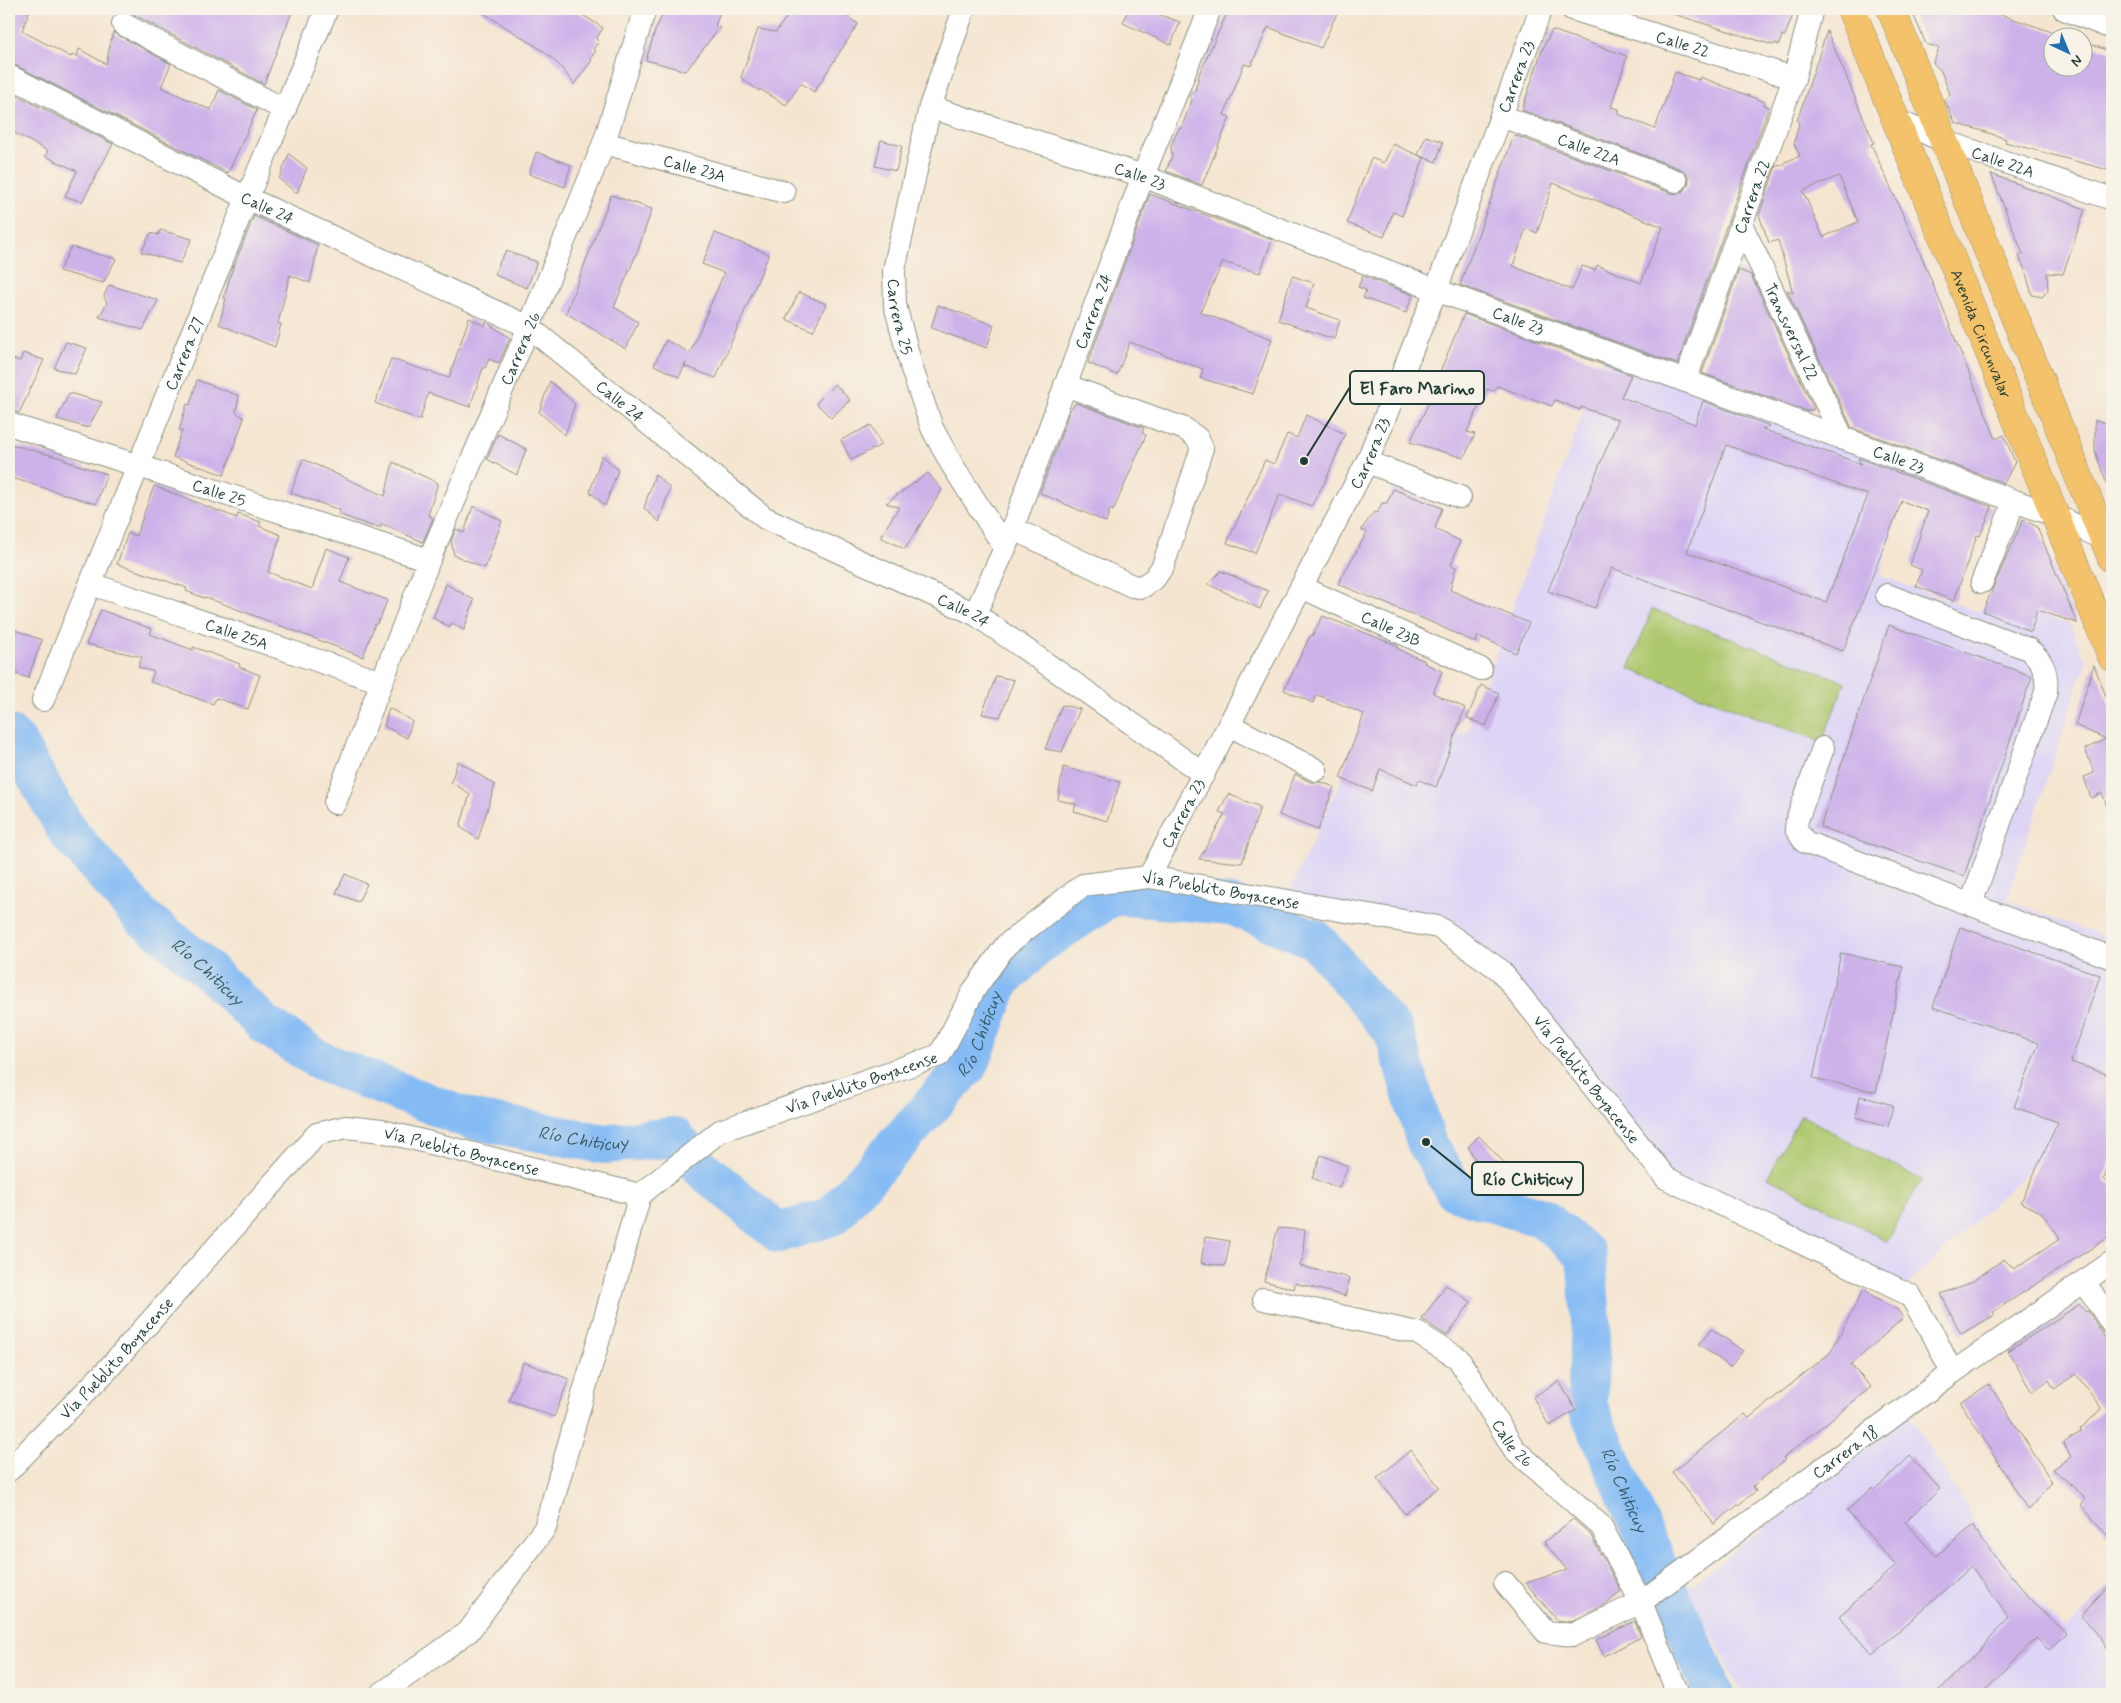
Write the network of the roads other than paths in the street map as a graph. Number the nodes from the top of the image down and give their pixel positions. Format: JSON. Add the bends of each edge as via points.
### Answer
{"nodes":[{"id":1,"x":327,"y":9,"type":"edge"},
{"id":2,"x":645,"y":9,"type":"edge"},
{"id":3,"x":964,"y":9,"type":"edge"},
{"id":4,"x":1210,"y":9,"type":"edge"},
{"id":5,"x":1541,"y":9,"type":"edge"},
{"id":6,"x":1572,"y":9,"type":"edge"},
{"id":7,"x":1812,"y":9,"type":"edge"},
{"id":8,"x":1852,"y":9,"type":"edge"},
{"id":9,"x":1891,"y":9,"type":"edge"},
{"id":10,"x":2064,"y":9,"type":"edge"},
{"id":11,"x":123,"y":24,"type":"dead end"},
{"id":12,"x":2112,"y":28,"type":"edge"},
{"id":13,"x":9,"y":76,"type":"edge"},
{"id":14,"x":1794,"y":78,"type":"junction"},
{"id":15,"x":930,"y":107,"type":"junction"},
{"id":16,"x":285,"y":110,"type":"junction"},
{"id":17,"x":1501,"y":116,"type":"junction"},
{"id":18,"x":1896,"y":120,"type":"junction"},
{"id":19,"x":1944,"y":141,"type":"junction"},
{"id":20,"x":604,"y":143,"type":"junction"},
{"id":21,"x":1143,"y":176,"type":"junction"},
{"id":22,"x":1676,"y":181,"type":"dead end"},
{"id":23,"x":784,"y":192,"type":"dead end"},
{"id":24,"x":247,"y":198,"type":"junction"},
{"id":25,"x":2112,"y":199,"type":"edge"},
{"id":26,"x":1741,"y":224,"type":"junction"},
{"id":27,"x":1436,"y":290,"type":"junction"},
{"id":28,"x":528,"y":327,"type":"junction"},
{"id":29,"x":1685,"y":381,"type":"junction"},
{"id":30,"x":1065,"y":385,"type":"junction"},
{"id":31,"x":9,"y":424,"type":"edge"},
{"id":32,"x":1843,"y":439,"type":"junction"},
{"id":33,"x":1367,"y":462,"type":"junction"},
{"id":34,"x":140,"y":466,"type":"junction"},
{"id":35,"x":1460,"y":497,"type":"dead end"},
{"id":36,"x":2014,"y":502,"type":"junction"},
{"id":37,"x":2056,"y":516,"type":"junction"},
{"id":38,"x":1009,"y":538,"type":"junction"},
{"id":39,"x":2108,"y":549,"type":"edge"},
{"id":40,"x":429,"y":560,"type":"junction"},
{"id":41,"x":1982,"y":582,"type":"dead end"},
{"id":42,"x":91,"y":584,"type":"junction"},
{"id":43,"x":1301,"y":587,"type":"junction"},
{"id":44,"x":1887,"y":595,"type":"dead end"},
{"id":45,"x":975,"y":614,"type":"junction"},
{"id":46,"x":2112,"y":658,"type":"edge"},
{"id":47,"x":1481,"y":669,"type":"dead end"},
{"id":48,"x":381,"y":682,"type":"junction"},
{"id":49,"x":43,"y":700,"type":"dead end"},
{"id":50,"x":1229,"y":726,"type":"junction"},
{"id":51,"x":1823,"y":748,"type":"dead end"},
{"id":52,"x":1316,"y":770,"type":"dead end"},
{"id":53,"x":1204,"y":774,"type":"junction"},
{"id":54,"x":334,"y":803,"type":"dead end"},
{"id":55,"x":1149,"y":877,"type":"junction"},
{"id":56,"x":1972,"y":904,"type":"junction"},
{"id":57,"x":2112,"y":958,"type":"edge"},
{"id":58,"x":640,"y":1195,"type":"junction"},
{"id":59,"x":2112,"y":1262,"type":"edge"},
{"id":60,"x":2084,"y":1281,"type":"junction"},
{"id":61,"x":1264,"y":1299,"type":"dead end"},
{"id":62,"x":2112,"y":1324,"type":"edge"},
{"id":63,"x":1952,"y":1373,"type":"junction"},
{"id":64,"x":9,"y":1470,"type":"edge"},
{"id":65,"x":1505,"y":1584,"type":"dead end"},
{"id":66,"x":1646,"y":1598,"type":"junction"},
{"id":67,"x":381,"y":1694,"type":"edge"},
{"id":68,"x":1678,"y":1694,"type":"edge"}],
"edges":[{"from":1,"to":16,"type":"street","name":"Carrera 27"},
{"from":2,"to":20,"type":"street","name":"Carrera 26"},
{"from":3,"to":15,"type":"street","name":"Carrera 25"},
{"from":4,"to":21,"type":"street","name":"Carrera 24"},
{"from":5,"to":17,"type":"street","name":"Carrera 23"},
{"from":6,"to":14,"type":"street","name":"Calle 22"},
{"from":7,"to":14,"type":"street","name":"Carrera 22"},
{"from":8,"to":18,"type":"highway","name":"Avenida Circunvalar"},
{"from":9,"to":19,"type":"highway"},
{"from":10,"to":12,"type":"street"},
{"from":11,"to":16,"type":"street"},
{"from":13,"to":24,"type":"street","name":"Calle 24"},
{"from":14,"to":26,"type":"street","name":"Carrera 22"},
{"from":15,"to":21,"type":"street","name":"Calle 23"},
{"from":15,"to":38,"type":"street","name":"Carrera 25","via":[[894,270],[895,305],[932,428],[951,463]]},
{"from":16,"to":24,"type":"street","name":"Carrera 27"},
{"from":17,"to":22,"type":"street","name":"Calle 22A"},
{"from":17,"to":27,"type":"street","name":"Carrera 23"},
{"from":18,"to":19,"type":"street","name":"Calle 22A"},
{"from":18,"to":37,"type":"highway","name":"Avenida Circunvalar"},
{"from":19,"to":25,"type":"street","name":"Calle 22A"},
{"from":19,"to":39,"type":"highway"},
{"from":20,"to":23,"type":"street","name":"Calle 23A"},
{"from":20,"to":28,"type":"street","name":"Carrera 26"},
{"from":21,"to":27,"type":"street","name":"Calle 23"},
{"from":21,"to":30,"type":"street","name":"Carrera 24"},
{"from":24,"to":28,"type":"street","name":"Calle 24"},
{"from":24,"to":34,"type":"street","name":"Carrera 27"},
{"from":26,"to":29,"type":"street","name":"Carrera 22"},
{"from":26,"to":32,"type":"street","name":"Transversal 22"},
{"from":27,"to":29,"type":"street","name":"Calle 23"},
{"from":27,"to":33,"type":"street","name":"Carrera 23"},
{"from":28,"to":40,"type":"street","name":"Carrera 26"},
{"from":28,"to":45,"type":"street","name":"Calle 24","via":[[766,518]]},
{"from":29,"to":32,"type":"street","name":"Calle 23"},
{"from":30,"to":38,"type":"street","name":"Carrera 24"},
{"from":30,"to":38,"type":"street","via":[[1185,429],[1197,438],[1202,448],[1163,566],[1154,579],[1142,587],[1132,586]]},
{"from":31,"to":34,"type":"street","name":"Calle 25"},
{"from":32,"to":36,"type":"street","name":"Calle 23"},
{"from":33,"to":35,"type":"street"},
{"from":33,"to":43,"type":"street","name":"Carrera 23"},
{"from":34,"to":40,"type":"street","name":"Calle 25"},
{"from":34,"to":42,"type":"street","name":"Carrera 27"},
{"from":36,"to":37,"type":"street","name":"Calle 23"},
{"from":36,"to":41,"type":"street"},
{"from":37,"to":39,"type":"street","name":"Calle 23"},
{"from":37,"to":46,"type":"highway","name":"Avenida Circunvalar"},
{"from":38,"to":45,"type":"street","name":"Carrera 24"},
{"from":40,"to":48,"type":"street","name":"Carrera 26"},
{"from":42,"to":48,"type":"street","name":"Calle 25A"},
{"from":42,"to":49,"type":"street","name":"Carrera 27"},
{"from":43,"to":47,"type":"street","name":"Calle 23B"},
{"from":43,"to":50,"type":"street","name":"Carrera 23"},
{"from":44,"to":56,"type":"street","via":[[2028,649],[2046,672],[2046,692]]},
{"from":45,"to":53,"type":"street","name":"Calle 24"},
{"from":48,"to":54,"type":"street","name":"Carrera 26"},
{"from":50,"to":52,"type":"street"},
{"from":50,"to":53,"type":"street","name":"Carrera 23"},
{"from":51,"to":56,"type":"street","via":[[1797,820],[1800,837],[1805,842]]},
{"from":53,"to":55,"type":"street","name":"Carrera 23"},
{"from":55,"to":58,"type":"street","name":"Vía Pueblito Boyacense","via":[[1083,885],[1006,945],[974,990],[940,1055],[720,1131]]},
{"from":55,"to":63,"type":"street","name":"Vía Pueblito Boyacense","via":[[1438,928],[1500,970],[1666,1178],[1910,1295]]},
{"from":56,"to":57,"type":"street"},
{"from":58,"to":64,"type":"street","name":"Vía Pueblito Boyacense","via":[[382,1131],[346,1127],[317,1134],[107,1370]]},
{"from":58,"to":67,"type":"street","via":[[545,1528],[469,1631]]},
{"from":59,"to":60,"type":"street","name":"Carrera 18"},
{"from":60,"to":62,"type":"street"},
{"from":60,"to":63,"type":"street","name":"Carrera 18"},
{"from":61,"to":66,"type":"street","name":"Calle 26","via":[[1417,1333],[1458,1358],[1514,1449],[1601,1526]]},
{"from":63,"to":66,"type":"street","name":"Carrera 18"},
{"from":65,"to":66,"type":"street","name":"Carrera 18","via":[[1546,1632],[1573,1635]]},
{"from":66,"to":68,"type":"street","name":"Calle 26"}]}
